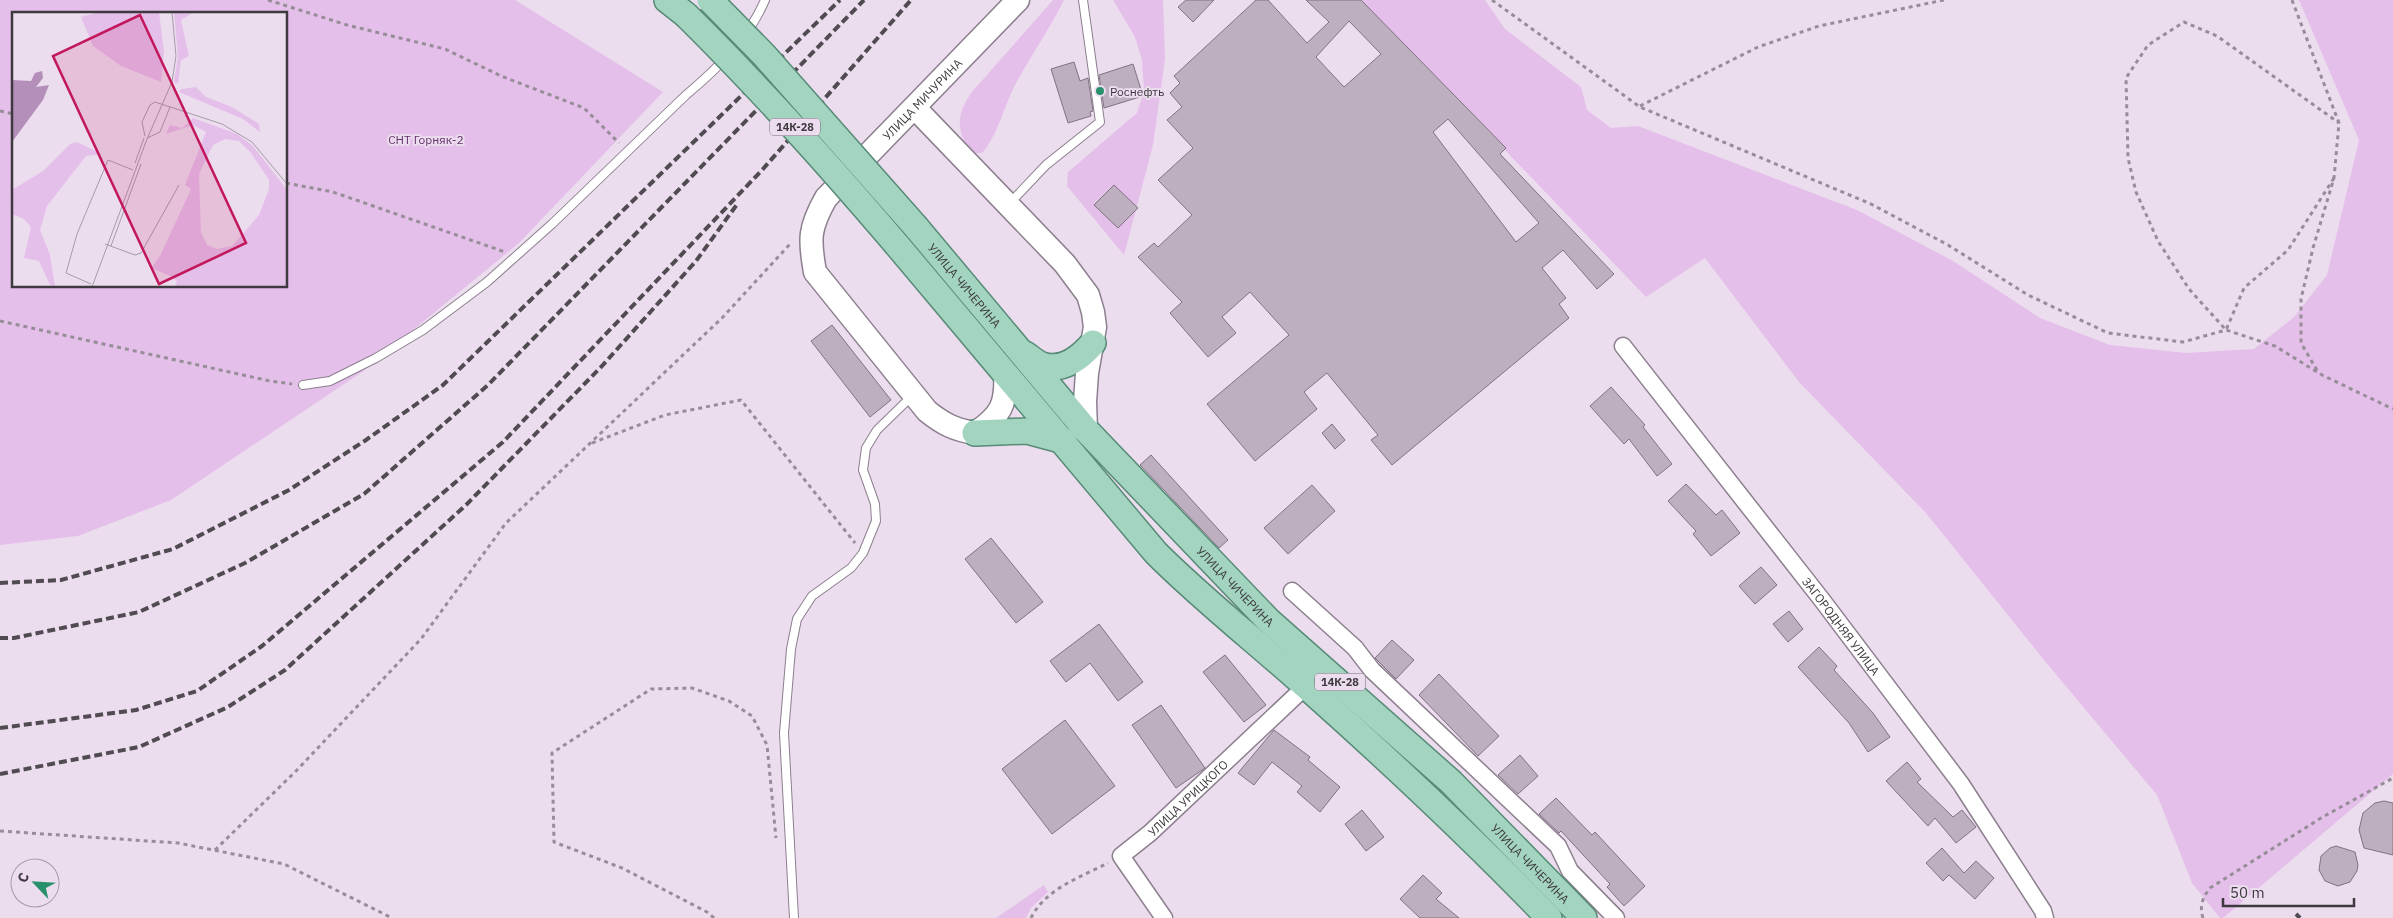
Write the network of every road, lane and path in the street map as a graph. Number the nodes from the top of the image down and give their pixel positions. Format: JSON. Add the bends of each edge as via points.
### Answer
{"nodes":[{"id":1,"x":268,"y":0,"type":"edge"},
{"id":2,"x":710,"y":0,"type":"edge"},
{"id":3,"x":765,"y":0,"type":"edge"},
{"id":4,"x":1018,"y":0,"type":"edge"},
{"id":5,"x":1083,"y":0,"type":"edge"},
{"id":6,"x":1492,"y":0,"type":"edge"},
{"id":7,"x":1944,"y":0,"type":"edge"},
{"id":8,"x":2292,"y":0,"type":"edge"},
{"id":9,"x":677,"y":7,"type":"edge"},
{"id":10,"x":1640,"y":106,"type":"junction"},
{"id":11,"x":915,"y":108,"type":"junction"},
{"id":12,"x":2339,"y":123,"type":"junction"},
{"id":13,"x":627,"y":152,"type":"junction"},
{"id":14,"x":2334,"y":178,"type":"junction"},
{"id":15,"x":288,"y":183,"type":"edge"},
{"id":16,"x":1008,"y":204,"type":"junction"},
{"id":17,"x":814,"y":219,"type":"junction"},
{"id":18,"x":515,"y":255,"type":"junction"},
{"id":19,"x":0,"y":321,"type":"edge"},
{"id":20,"x":2226,"y":330,"type":"junction"},
{"id":21,"x":1092,"y":343,"type":"junction"},
{"id":22,"x":1622,"y":346,"type":"dead end"},
{"id":23,"x":1023,"y":353,"type":"junction"},
{"id":24,"x":2318,"y":372,"type":"junction"},
{"id":25,"x":1005,"y":373,"type":"junction"},
{"id":26,"x":303,"y":385,"type":"joint"},
{"id":27,"x":914,"y":394,"type":"junction"},
{"id":28,"x":2393,"y":409,"type":"edge"},
{"id":29,"x":1086,"y":430,"type":"junction"},
{"id":30,"x":975,"y":432,"type":"junction"},
{"id":31,"x":1064,"y":441,"type":"junction"},
{"id":32,"x":589,"y":444,"type":"junction"},
{"id":33,"x":863,"y":553,"type":"junction"},
{"id":34,"x":1292,"y":591,"type":"dead end"},
{"id":35,"x":1306,"y":686,"type":"junction"},
{"id":36,"x":2393,"y":778,"type":"edge"},
{"id":37,"x":0,"y":831,"type":"edge"},
{"id":38,"x":776,"y":841,"type":"dead end"},
{"id":39,"x":215,"y":850,"type":"junction"},
{"id":40,"x":1122,"y":856,"type":"junction"},
{"id":41,"x":392,"y":918,"type":"edge"},
{"id":42,"x":714,"y":918,"type":"edge"},
{"id":43,"x":794,"y":918,"type":"edge"},
{"id":44,"x":1031,"y":918,"type":"edge"},
{"id":45,"x":1164,"y":918,"type":"edge"},
{"id":46,"x":1549,"y":918,"type":"edge"},
{"id":47,"x":1584,"y":918,"type":"edge"},
{"id":48,"x":1616,"y":918,"type":"edge"},
{"id":49,"x":2045,"y":918,"type":"edge"},
{"id":50,"x":2203,"y":918,"type":"edge"}],
"edges":[{"from":1,"to":13,"type":"path","via":[[347,25],[446,49],[501,76],[584,108]]},
{"from":2,"to":23,"type":"main road","name":"УЛИЦА ЧИЧЕРИНА","number":"14К-28","bridge":true,"via":[[777,69]]},
{"from":3,"to":13,"type":"lane","via":[[741,39],[708,77]]},
{"from":4,"to":11,"type":"main road","name":"УЛИЦА МИЧУРИНА"},
{"from":5,"to":16,"type":"lane","via":[[1100,122],[1046,165]]},
{"from":6,"to":10,"type":"path"},
{"from":7,"to":10,"type":"path","via":[[1819,26],[1758,47]]},
{"from":8,"to":12,"type":"path"},
{"from":9,"to":25,"type":"main road","name":"УЛИЦА ЧИЧЕРИНА","number":"14К-28","bridge":true,"via":[[803,135]]},
{"from":10,"to":20,"type":"path","via":[[1871,204],[1948,245],[2028,295],[2108,334],[2183,342]]},
{"from":11,"to":16,"type":"main road"},
{"from":11,"to":17,"type":"main road","name":"УЛИЦА МИЧУРИНА","via":[[826,198]]},
{"from":12,"to":14,"type":"path"},
{"from":12,"to":20,"type":"path","via":[[2217,36],[2184,22],[2148,45],[2126,78],[2128,158],[2136,192],[2158,241],[2189,289]]},
{"from":13,"to":18,"type":"lane"},
{"from":14,"to":20,"type":"path","via":[[2288,250],[2244,288]]},
{"from":14,"to":24,"type":"path","via":[[2301,299],[2301,343]]},
{"from":15,"to":18,"type":"path","via":[[333,192]]},
{"from":16,"to":21,"type":"main road","via":[[1065,264],[1088,295],[1095,327]]},
{"from":17,"to":27,"type":"main road","via":[[810,245],[815,272]]},
{"from":17,"to":32,"type":"path","via":[[722,318]]},
{"from":18,"to":26,"type":"lane","via":[[487,282],[415,335],[330,381]]},
{"from":19,"to":26,"type":"path","via":[[270,381]]},
{"from":20,"to":24,"type":"path","via":[[2275,346]]},
{"from":21,"to":23,"type":"main road","via":[[1081,357],[1063,366],[1042,365]]},
{"from":21,"to":29,"type":"main road","via":[[1085,402]]},
{"from":22,"to":49,"type":"street","name":"ЗАГОРОДНЯЯ УЛИЦА","via":[[1822,600],[1961,784]]},
{"from":23,"to":29,"type":"main road","name":"УЛИЦА ЧИЧЕРИНА","number":"14К-28"},
{"from":24,"to":28,"type":"path"},
{"from":25,"to":30,"type":"main road","via":[[1006,393],[1000,411],[989,424]]},
{"from":25,"to":31,"type":"main road","name":"УЛИЦА ЧИЧЕРИНА","number":"14К-28"},
{"from":27,"to":30,"type":"main road","via":[[941,423],[957,430]]},
{"from":27,"to":33,"type":"lane","via":[[877,430],[866,448],[863,470],[876,504],[876,521]]},
{"from":29,"to":47,"type":"main road","name":"УЛИЦА ЧИЧЕРИНА","number":"14К-28","via":[[1268,620],[1451,782]]},
{"from":30,"to":31,"type":"main road","via":[[1027,431]]},
{"from":31,"to":35,"type":"main road","name":"УЛИЦА ЧИЧЕРИНА","number":"14К-28","via":[[1156,552],[1194,591]]},
{"from":32,"to":33,"type":"path","via":[[665,416],[741,400]]},
{"from":32,"to":39,"type":"path","via":[[506,523],[421,639],[296,771]]},
{"from":33,"to":43,"type":"lane","via":[[851,568],[812,596],[796,619],[784,734]]},
{"from":34,"to":48,"type":"street","via":[[1356,648],[1372,670],[1558,846],[1570,871]]},
{"from":35,"to":40,"type":"street","name":"УЛИЦА УРИЦКОГО"},
{"from":35,"to":46,"type":"main road","name":"УЛИЦА ЧИЧЕРИНА","number":"14К-28","via":[[1486,853]]},
{"from":36,"to":50,"type":"path","via":[[2321,818],[2210,888],[2203,897]]},
{"from":37,"to":39,"type":"path","via":[[178,843]]},
{"from":38,"to":42,"type":"path","via":[[768,745],[752,716],[729,701],[692,688],[651,690],[552,753],[554,842],[622,868]]},
{"from":39,"to":41,"type":"path","via":[[284,864]]},
{"from":40,"to":44,"type":"path","via":[[1050,894]]},
{"from":40,"to":45,"type":"street"}]}
